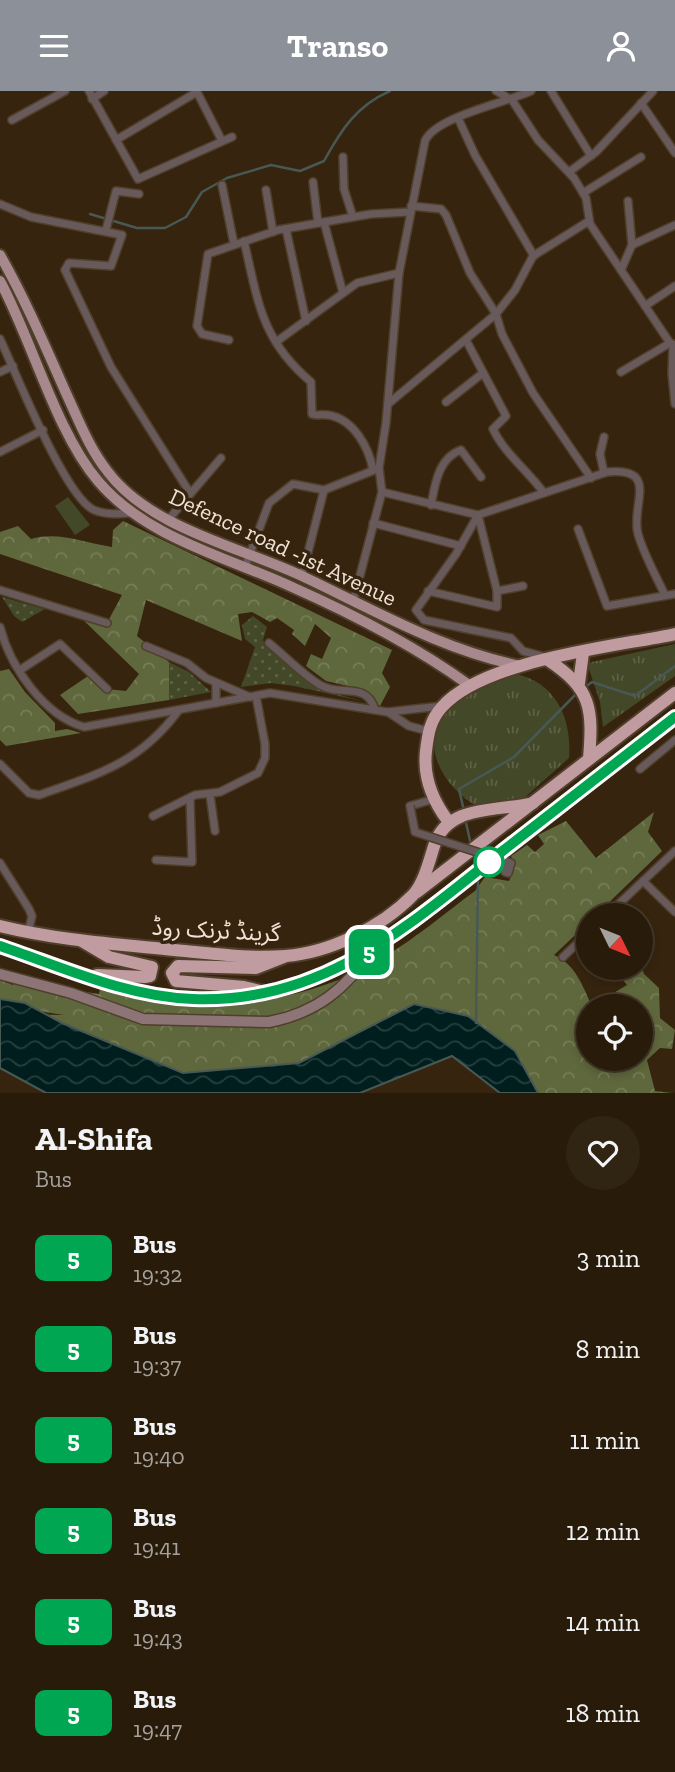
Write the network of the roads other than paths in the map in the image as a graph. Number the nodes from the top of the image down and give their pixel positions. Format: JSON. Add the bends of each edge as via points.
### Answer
{"nodes":[{"id":1,"x":65,"y":91,"type":"edge"},
{"id":2,"x":104,"y":91,"type":"edge"},
{"id":3,"x":496,"y":91,"type":"edge"},
{"id":4,"x":531,"y":91,"type":"edge"},
{"id":5,"x":551,"y":91,"type":"edge"},
{"id":6,"x":653,"y":91,"type":"edge"},
{"id":7,"x":90,"y":95,"type":"edge"},
{"id":8,"x":512,"y":100,"type":"junction"},
{"id":9,"x":641,"y":103,"type":"junction"},
{"id":10,"x":458,"y":118,"type":"junction"},
{"id":11,"x":12,"y":120,"type":"dead end"},
{"id":12,"x":232,"y":137,"type":"dead end"},
{"id":13,"x":116,"y":140,"type":"junction"},
{"id":14,"x":222,"y":141,"type":"junction"},
{"id":15,"x":675,"y":153,"type":"edge"},
{"id":16,"x":590,"y":156,"type":"junction"},
{"id":17,"x":343,"y":157,"type":"dead end"},
{"id":18,"x":641,"y":157,"type":"dead end"},
{"id":19,"x":569,"y":172,"type":"junction"},
{"id":20,"x":313,"y":182,"type":"dead end"},
{"id":21,"x":222,"y":185,"type":"dead end"},
{"id":22,"x":265,"y":190,"type":"dead end"},
{"id":23,"x":583,"y":193,"type":"junction"},
{"id":24,"x":139,"y":194,"type":"dead end"},
{"id":25,"x":628,"y":201,"type":"dead end"},
{"id":26,"x":0,"y":204,"type":"edge"},
{"id":27,"x":411,"y":209,"type":"junction"},
{"id":28,"x":353,"y":217,"type":"junction"},
{"id":29,"x":589,"y":221,"type":"junction"},
{"id":30,"x":107,"y":223,"type":"junction"},
{"id":31,"x":321,"y":223,"type":"junction"},
{"id":32,"x":675,"y":225,"type":"edge"},
{"id":33,"x":286,"y":229,"type":"junction"},
{"id":34,"x":273,"y":232,"type":"junction"},
{"id":35,"x":244,"y":241,"type":"junction"},
{"id":36,"x":234,"y":244,"type":"junction"},
{"id":37,"x":632,"y":245,"type":"junction"},
{"id":38,"x":0,"y":254,"type":"edge"},
{"id":39,"x":534,"y":255,"type":"junction"},
{"id":40,"x":621,"y":270,"type":"junction"},
{"id":41,"x":399,"y":273,"type":"junction"},
{"id":42,"x":0,"y":281,"type":"edge"},
{"id":43,"x":675,"y":286,"type":"edge"},
{"id":44,"x":343,"y":293,"type":"junction"},
{"id":45,"x":645,"y":306,"type":"junction"},
{"id":46,"x":496,"y":314,"type":"junction"},
{"id":47,"x":306,"y":321,"type":"junction"},
{"id":48,"x":0,"y":339,"type":"edge"},
{"id":49,"x":466,"y":340,"type":"junction"},
{"id":50,"x":229,"y":341,"type":"dead end"},
{"id":51,"x":276,"y":342,"type":"junction"},
{"id":52,"x":673,"y":344,"type":"edge"},
{"id":53,"x":13,"y":366,"type":"junction"},
{"id":54,"x":0,"y":372,"type":"edge"},
{"id":55,"x":621,"y":372,"type":"dead end"},
{"id":56,"x":484,"y":373,"type":"junction"},
{"id":57,"x":446,"y":402,"type":"dead end"},
{"id":58,"x":388,"y":404,"type":"junction"},
{"id":59,"x":675,"y":404,"type":"edge"},
{"id":60,"x":43,"y":430,"type":"junction"},
{"id":61,"x":604,"y":437,"type":"dead end"},
{"id":62,"x":0,"y":452,"type":"edge"},
{"id":63,"x":221,"y":458,"type":"dead end"},
{"id":64,"x":376,"y":469,"type":"junction"},
{"id":65,"x":604,"y":473,"type":"junction"},
{"id":66,"x":481,"y":477,"type":"dead end"},
{"id":67,"x":591,"y":478,"type":"junction"},
{"id":68,"x":324,"y":490,"type":"junction"},
{"id":69,"x":382,"y":492,"type":"junction"},
{"id":70,"x":190,"y":493,"type":"junction"},
{"id":71,"x":544,"y":493,"type":"junction"},
{"id":72,"x":431,"y":505,"type":"junction"},
{"id":73,"x":132,"y":513,"type":"junction"},
{"id":74,"x":478,"y":515,"type":"junction"},
{"id":75,"x":168,"y":520,"type":"junction"},
{"id":76,"x":373,"y":523,"type":"junction"},
{"id":77,"x":578,"y":529,"type":"dead end"},
{"id":78,"x":461,"y":546,"type":"junction"},
{"id":79,"x":251,"y":554,"type":"junction"},
{"id":80,"x":245,"y":567,"type":"junction"},
{"id":81,"x":302,"y":576,"type":"junction"},
{"id":82,"x":523,"y":586,"type":"dead end"},
{"id":83,"x":0,"y":590,"type":"edge"},
{"id":84,"x":428,"y":591,"type":"junction"},
{"id":85,"x":497,"y":591,"type":"junction"},
{"id":86,"x":675,"y":594,"type":"edge"},
{"id":87,"x":665,"y":596,"type":"junction"},
{"id":88,"x":353,"y":602,"type":"junction"},
{"id":89,"x":107,"y":623,"type":"dead end"},
{"id":90,"x":0,"y":627,"type":"edge"},
{"id":91,"x":675,"y":634,"type":"edge"},
{"id":92,"x":269,"y":643,"type":"dead end"},
{"id":93,"x":146,"y":646,"type":"dead end"},
{"id":94,"x":3,"y":647,"type":"edge"},
{"id":95,"x":583,"y":653,"type":"junction"},
{"id":96,"x":550,"y":660,"type":"junction"},
{"id":97,"x":522,"y":666,"type":"junction"},
{"id":98,"x":20,"y":670,"type":"junction"},
{"id":99,"x":579,"y":683,"type":"junction"},
{"id":100,"x":216,"y":684,"type":"junction"},
{"id":101,"x":469,"y":685,"type":"junction"},
{"id":102,"x":107,"y":689,"type":"dead end"},
{"id":103,"x":675,"y":693,"type":"edge"},
{"id":104,"x":253,"y":697,"type":"junction"},
{"id":105,"x":216,"y":703,"type":"junction"},
{"id":106,"x":442,"y":706,"type":"junction"},
{"id":107,"x":179,"y":710,"type":"junction"},
{"id":108,"x":375,"y":710,"type":"junction"},
{"id":109,"x":387,"y":712,"type":"junction"},
{"id":110,"x":675,"y":717,"type":"edge"},
{"id":111,"x":428,"y":731,"type":"junction"},
{"id":112,"x":675,"y":740,"type":"edge"},
{"id":113,"x":589,"y":759,"type":"junction"},
{"id":114,"x":0,"y":764,"type":"edge"},
{"id":115,"x":640,"y":769,"type":"dead end"},
{"id":116,"x":210,"y":795,"type":"junction"},
{"id":117,"x":190,"y":799,"type":"junction"},
{"id":118,"x":434,"y":799,"type":"junction"},
{"id":119,"x":533,"y":803,"type":"junction"},
{"id":120,"x":153,"y":815,"type":"dead end"},
{"id":121,"x":448,"y":821,"type":"junction"},
{"id":122,"x":215,"y":831,"type":"dead end"},
{"id":123,"x":675,"y":851,"type":"edge"},
{"id":124,"x":156,"y":860,"type":"dead end"},
{"id":125,"x":0,"y":863,"type":"edge"},
{"id":126,"x":487,"y":864,"type":"junction"},
{"id":127,"x":643,"y":881,"type":"junction"},
{"id":128,"x":414,"y":894,"type":"junction"},
{"id":129,"x":620,"y":903,"type":"edge"},
{"id":130,"x":675,"y":912,"type":"edge"},
{"id":131,"x":0,"y":926,"type":"edge"},
{"id":132,"x":29,"y":933,"type":"junction"},
{"id":133,"x":82,"y":941,"type":"junction"},
{"id":134,"x":576,"y":945,"type":"edge"},
{"id":135,"x":0,"y":946,"type":"edge"},
{"id":136,"x":372,"y":950,"type":"junction"},
{"id":137,"x":285,"y":956,"type":"junction"},
{"id":138,"x":563,"y":957,"type":"dead end"},
{"id":139,"x":0,"y":974,"type":"edge"},
{"id":140,"x":92,"y":976,"type":"junction"},
{"id":141,"x":267,"y":993,"type":"junction"}],
"edges":[{"from":1,"to":11,"type":"street"},
{"from":2,"to":7,"type":"street"},
{"from":3,"to":8,"type":"street"},
{"from":4,"to":8,"type":"street"},
{"from":5,"to":16,"type":"street"},
{"from":6,"to":9,"type":"street"},
{"from":7,"to":13,"type":"street"},
{"from":8,"to":10,"type":"street"},
{"from":8,"to":19,"type":"street","via":[[538,140]]},
{"from":9,"to":15,"type":"street"},
{"from":9,"to":16,"type":"street"},
{"from":10,"to":27,"type":"street","via":[[428,133]]},
{"from":10,"to":39,"type":"street"},
{"from":12,"to":14,"type":"street"},
{"from":13,"to":14,"type":"street","via":[[138,179]]},
{"from":13,"to":14,"type":"street","via":[[197,92]]},
{"from":16,"to":19,"type":"street"},
{"from":17,"to":28,"type":"street","via":[[344,189]]},
{"from":18,"to":23,"type":"street"},
{"from":19,"to":23,"type":"street"},
{"from":20,"to":31,"type":"street"},
{"from":21,"to":36,"type":"street"},
{"from":22,"to":34,"type":"street"},
{"from":23,"to":29,"type":"street"},
{"from":24,"to":30,"type":"street","via":[[118,189]]},
{"from":25,"to":37,"type":"street"},
{"from":26,"to":30,"type":"street","via":[[31,217]]},
{"from":27,"to":28,"type":"street"},
{"from":27,"to":41,"type":"street"},
{"from":27,"to":46,"type":"street","via":[[441,209],[470,273]]},
{"from":28,"to":31,"type":"street"},
{"from":29,"to":39,"type":"street"},
{"from":29,"to":40,"type":"street"},
{"from":30,"to":70,"type":"street","via":[[122,237],[111,265],[69,263],[65,270],[111,367]]},
{"from":31,"to":33,"type":"street"},
{"from":31,"to":44,"type":"street"},
{"from":32,"to":37,"type":"street"},
{"from":33,"to":34,"type":"street"},
{"from":33,"to":47,"type":"street"},
{"from":34,"to":35,"type":"street"},
{"from":35,"to":36,"type":"street"},
{"from":35,"to":51,"type":"street","via":[[262,320]]},
{"from":36,"to":50,"type":"street","via":[[213,250],[205,259],[197,325],[202,334]]},
{"from":37,"to":40,"type":"street"},
{"from":38,"to":75,"type":"main road","name":"Defence road -1st Avenue","via":[[88,443],[127,493]]},
{"from":39,"to":46,"type":"street"},
{"from":40,"to":45,"type":"street"},
{"from":41,"to":44,"type":"street","via":[[365,279]]},
{"from":41,"to":58,"type":"street"},
{"from":42,"to":73,"type":"main road","via":[[79,455],[98,481]]},
{"from":43,"to":45,"type":"street"},
{"from":44,"to":47,"type":"street"},
{"from":45,"to":52,"type":"street"},
{"from":46,"to":49,"type":"street"},
{"from":46,"to":67,"type":"street","via":[[533,393]]},
{"from":47,"to":51,"type":"street"},
{"from":48,"to":53,"type":"street"},
{"from":49,"to":56,"type":"street"},
{"from":49,"to":58,"type":"street"},
{"from":51,"to":64,"type":"street","via":[[300,375],[311,382],[312,414],[335,417],[351,427]]},
{"from":52,"to":55,"type":"street"},
{"from":52,"to":59,"type":"street"},
{"from":53,"to":54,"type":"street"},
{"from":53,"to":60,"type":"street"},
{"from":56,"to":57,"type":"street"},
{"from":56,"to":71,"type":"street","via":[[506,416],[493,429]]},
{"from":58,"to":64,"type":"street"},
{"from":60,"to":62,"type":"street"},
{"from":60,"to":73,"type":"street","via":[[65,477],[84,502],[110,514]]},
{"from":61,"to":65,"type":"street","via":[[600,454]]},
{"from":63,"to":70,"type":"street"},
{"from":64,"to":68,"type":"street"},
{"from":64,"to":69,"type":"street"},
{"from":65,"to":67,"type":"street"},
{"from":65,"to":87,"type":"street","via":[[625,471],[636,477],[638,535]]},
{"from":66,"to":72,"type":"street","via":[[461,450],[457,451],[437,475]]},
{"from":67,"to":71,"type":"street"},
{"from":68,"to":79,"type":"street","via":[[293,484],[279,493],[269,503]]},
{"from":68,"to":81,"type":"street"},
{"from":69,"to":72,"type":"street"},
{"from":69,"to":76,"type":"street"},
{"from":70,"to":75,"type":"street"},
{"from":71,"to":74,"type":"street"},
{"from":72,"to":74,"type":"street"},
{"from":73,"to":80,"type":"main road"},
{"from":74,"to":78,"type":"street"},
{"from":74,"to":85,"type":"street"},
{"from":75,"to":79,"type":"main road","name":"Defence road -1st Avenue"},
{"from":76,"to":78,"type":"street"},
{"from":76,"to":88,"type":"street"},
{"from":77,"to":87,"type":"street","via":[[607,606]]},
{"from":78,"to":84,"type":"street"},
{"from":79,"to":80,"type":"street"},
{"from":79,"to":81,"type":"main road","name":"Defence road -1st Avenue"},
{"from":80,"to":101,"type":"main road","via":[[425,654]]},
{"from":81,"to":88,"type":"main road","name":"Defence road -1st Avenue"},
{"from":82,"to":85,"type":"street"},
{"from":83,"to":89,"type":"street"},
{"from":84,"to":85,"type":"street","via":[[497,607]]},
{"from":84,"to":96,"type":"street","via":[[416,610],[424,620],[511,638],[523,650]]},
{"from":86,"to":87,"type":"street"},
{"from":88,"to":97,"type":"main road","name":"Defence road -1st Avenue","via":[[427,638],[480,658]]},
{"from":90,"to":94,"type":"street"},
{"from":91,"to":95,"type":"highway"},
{"from":92,"to":108,"type":"street","via":[[322,687],[364,693]]},
{"from":93,"to":100,"type":"street","via":[[187,663]]},
{"from":94,"to":98,"type":"street"},
{"from":95,"to":96,"type":"highway"},
{"from":95,"to":99,"type":"highway"},
{"from":96,"to":97,"type":"highway"},
{"from":96,"to":99,"type":"highway"},
{"from":97,"to":101,"type":"highway"},
{"from":98,"to":102,"type":"street","via":[[60,644]]},
{"from":98,"to":107,"type":"street","via":[[66,721],[84,727]]},
{"from":99,"to":113,"type":"highway","via":[[590,715]]},
{"from":100,"to":104,"type":"street"},
{"from":100,"to":105,"type":"street"},
{"from":101,"to":106,"type":"highway"},
{"from":103,"to":113,"type":"highway","name":"گرینڈ ٹرنک روڈ"},
{"from":104,"to":105,"type":"street"},
{"from":104,"to":108,"type":"street","via":[[288,695]]},
{"from":104,"to":116,"type":"street","via":[[265,758],[258,773]]},
{"from":105,"to":107,"type":"street"},
{"from":106,"to":109,"type":"street"},
{"from":106,"to":111,"type":"highway"},
{"from":107,"to":114,"type":"street","via":[[122,765],[39,795],[29,793]]},
{"from":108,"to":109,"type":"street"},
{"from":109,"to":111,"type":"street"},
{"from":110,"to":126,"type":"highway"},
{"from":111,"to":118,"type":"highway","via":[[427,780]]},
{"from":112,"to":115,"type":"street"},
{"from":113,"to":119,"type":"highway","name":"گرینڈ ٹرنک روڈ"},
{"from":116,"to":117,"type":"street"},
{"from":116,"to":122,"type":"street"},
{"from":117,"to":120,"type":"street"},
{"from":117,"to":124,"type":"street","via":[[192,862]]},
{"from":118,"to":121,"type":"highway"},
{"from":118,"to":126,"type":"street","bridge":true,"via":[[410,806],[415,832],[511,863],[508,873],[508,865]]},
{"from":119,"to":121,"type":"highway","name":"گرینڈ ٹرنک روڈ"},
{"from":119,"to":128,"type":"highway","name":"گرینڈ ٹرنک روڈ"},
{"from":121,"to":128,"type":"highway","name":"گرینڈ ٹرنک روڈ"},
{"from":123,"to":127,"type":"street"},
{"from":125,"to":132,"type":"street","via":[[32,916]]},
{"from":126,"to":136,"type":"highway"},
{"from":127,"to":129,"type":"street"},
{"from":127,"to":130,"type":"street"},
{"from":128,"to":137,"type":"highway","name":"گرینڈ ٹرنک روڈ","via":[[338,943]]},
{"from":131,"to":132,"type":"highway","name":"گرینڈ ٹرنک روڈ"},
{"from":132,"to":133,"type":"highway","name":"گرینڈ ٹرنک روڈ"},
{"from":133,"to":137,"type":"highway","name":"گرینڈ ٹرنک روڈ"},
{"from":133,"to":140,"type":"highway","via":[[109,957],[152,967],[150,976],[145,977]]},
{"from":134,"to":138,"type":"street"},
{"from":135,"to":140,"type":"highway"},
{"from":136,"to":139,"type":"main road","via":[[330,998],[289,1018],[269,1022],[143,1019]]},
{"from":136,"to":141,"type":"highway","via":[[315,980]]},
{"from":137,"to":141,"type":"highway","via":[[256,968],[178,966],[172,973],[176,981],[244,986]]},
{"from":140,"to":141,"type":"highway","via":[[166,997],[218,999]]}]}
